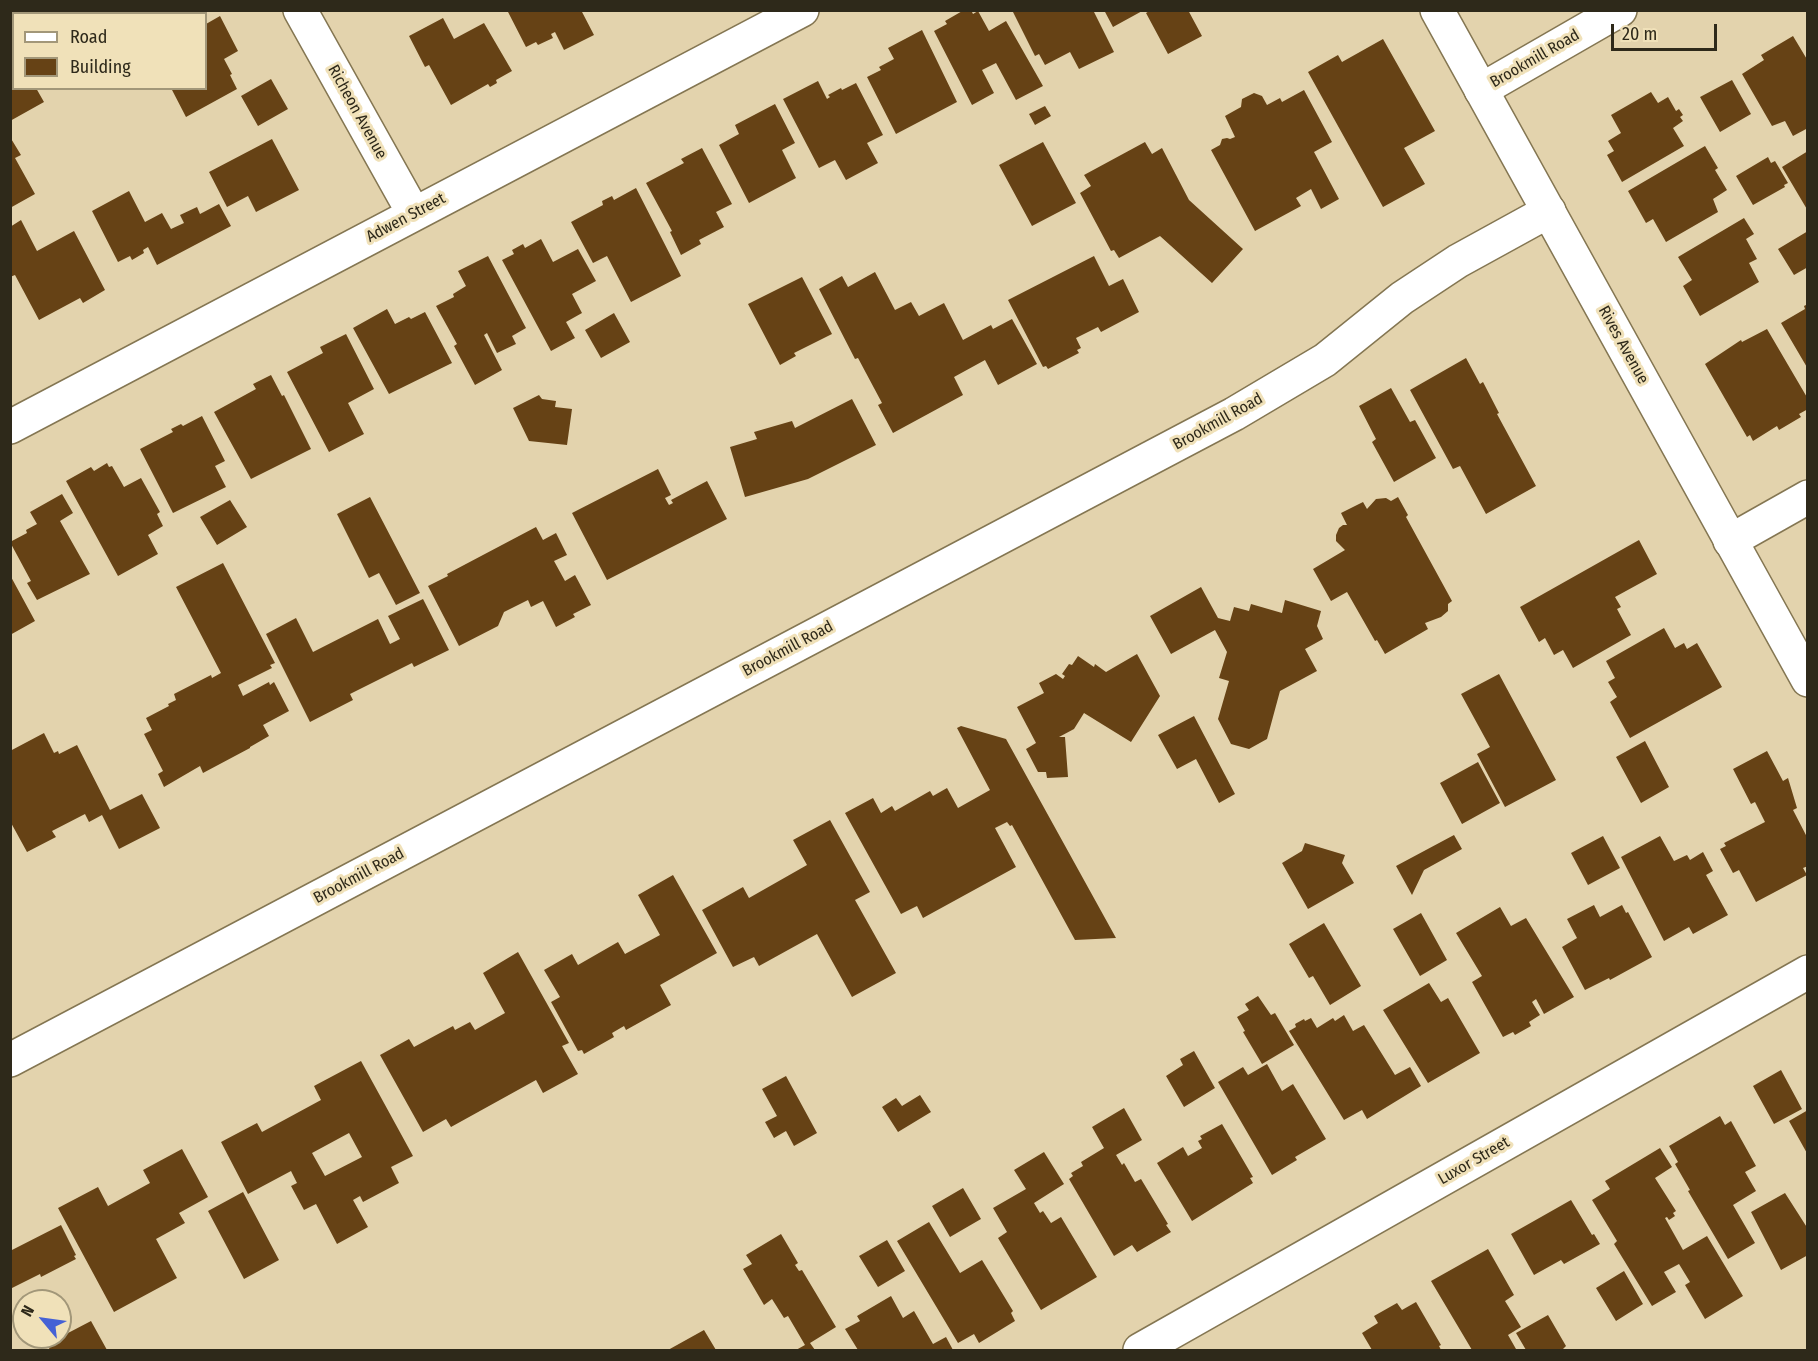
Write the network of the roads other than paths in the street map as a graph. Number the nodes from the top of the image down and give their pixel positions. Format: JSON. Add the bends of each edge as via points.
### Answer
{"nodes":[{"id":1,"x":300,"y":10,"type":"edge"},
{"id":2,"x":802,"y":10,"type":"edge"},
{"id":3,"x":1437,"y":10,"type":"edge"},
{"id":4,"x":1620,"y":10,"type":"edge"},
{"id":5,"x":1481,"y":90,"type":"junction"},
{"id":6,"x":1549,"y":211,"type":"junction"},
{"id":7,"x":414,"y":214,"type":"junction"},
{"id":8,"x":10,"y":426,"type":"edge"},
{"id":9,"x":1808,"y":497,"type":"edge"},
{"id":10,"x":1730,"y":541,"type":"junction"},
{"id":11,"x":1808,"y":680,"type":"edge"},
{"id":12,"x":1808,"y":972,"type":"edge"},
{"id":13,"x":10,"y":1060,"type":"edge"},
{"id":14,"x":1140,"y":1350,"type":"edge"}],
"edges":[{"from":1,"to":7,"type":"street","name":"Richeon Avenue"},
{"from":2,"to":7,"type":"street","name":"Adwen Street"},
{"from":3,"to":5,"type":"street","name":"Rives Avenue"},
{"from":4,"to":5,"type":"street","name":"Brookmill Road"},
{"from":5,"to":6,"type":"street","name":"Rives Avenue"},
{"from":6,"to":10,"type":"street","name":"Rives Avenue"},
{"from":6,"to":13,"type":"street","name":"Brookmill Road","via":[[1458,261],[1402,298],[1326,360],[1234,414]]},
{"from":7,"to":8,"type":"street","name":"Adwen Street"},
{"from":9,"to":10,"type":"street"},
{"from":10,"to":11,"type":"street","name":"Rives Avenue"},
{"from":12,"to":14,"type":"street","name":"Luxor Street"}]}
